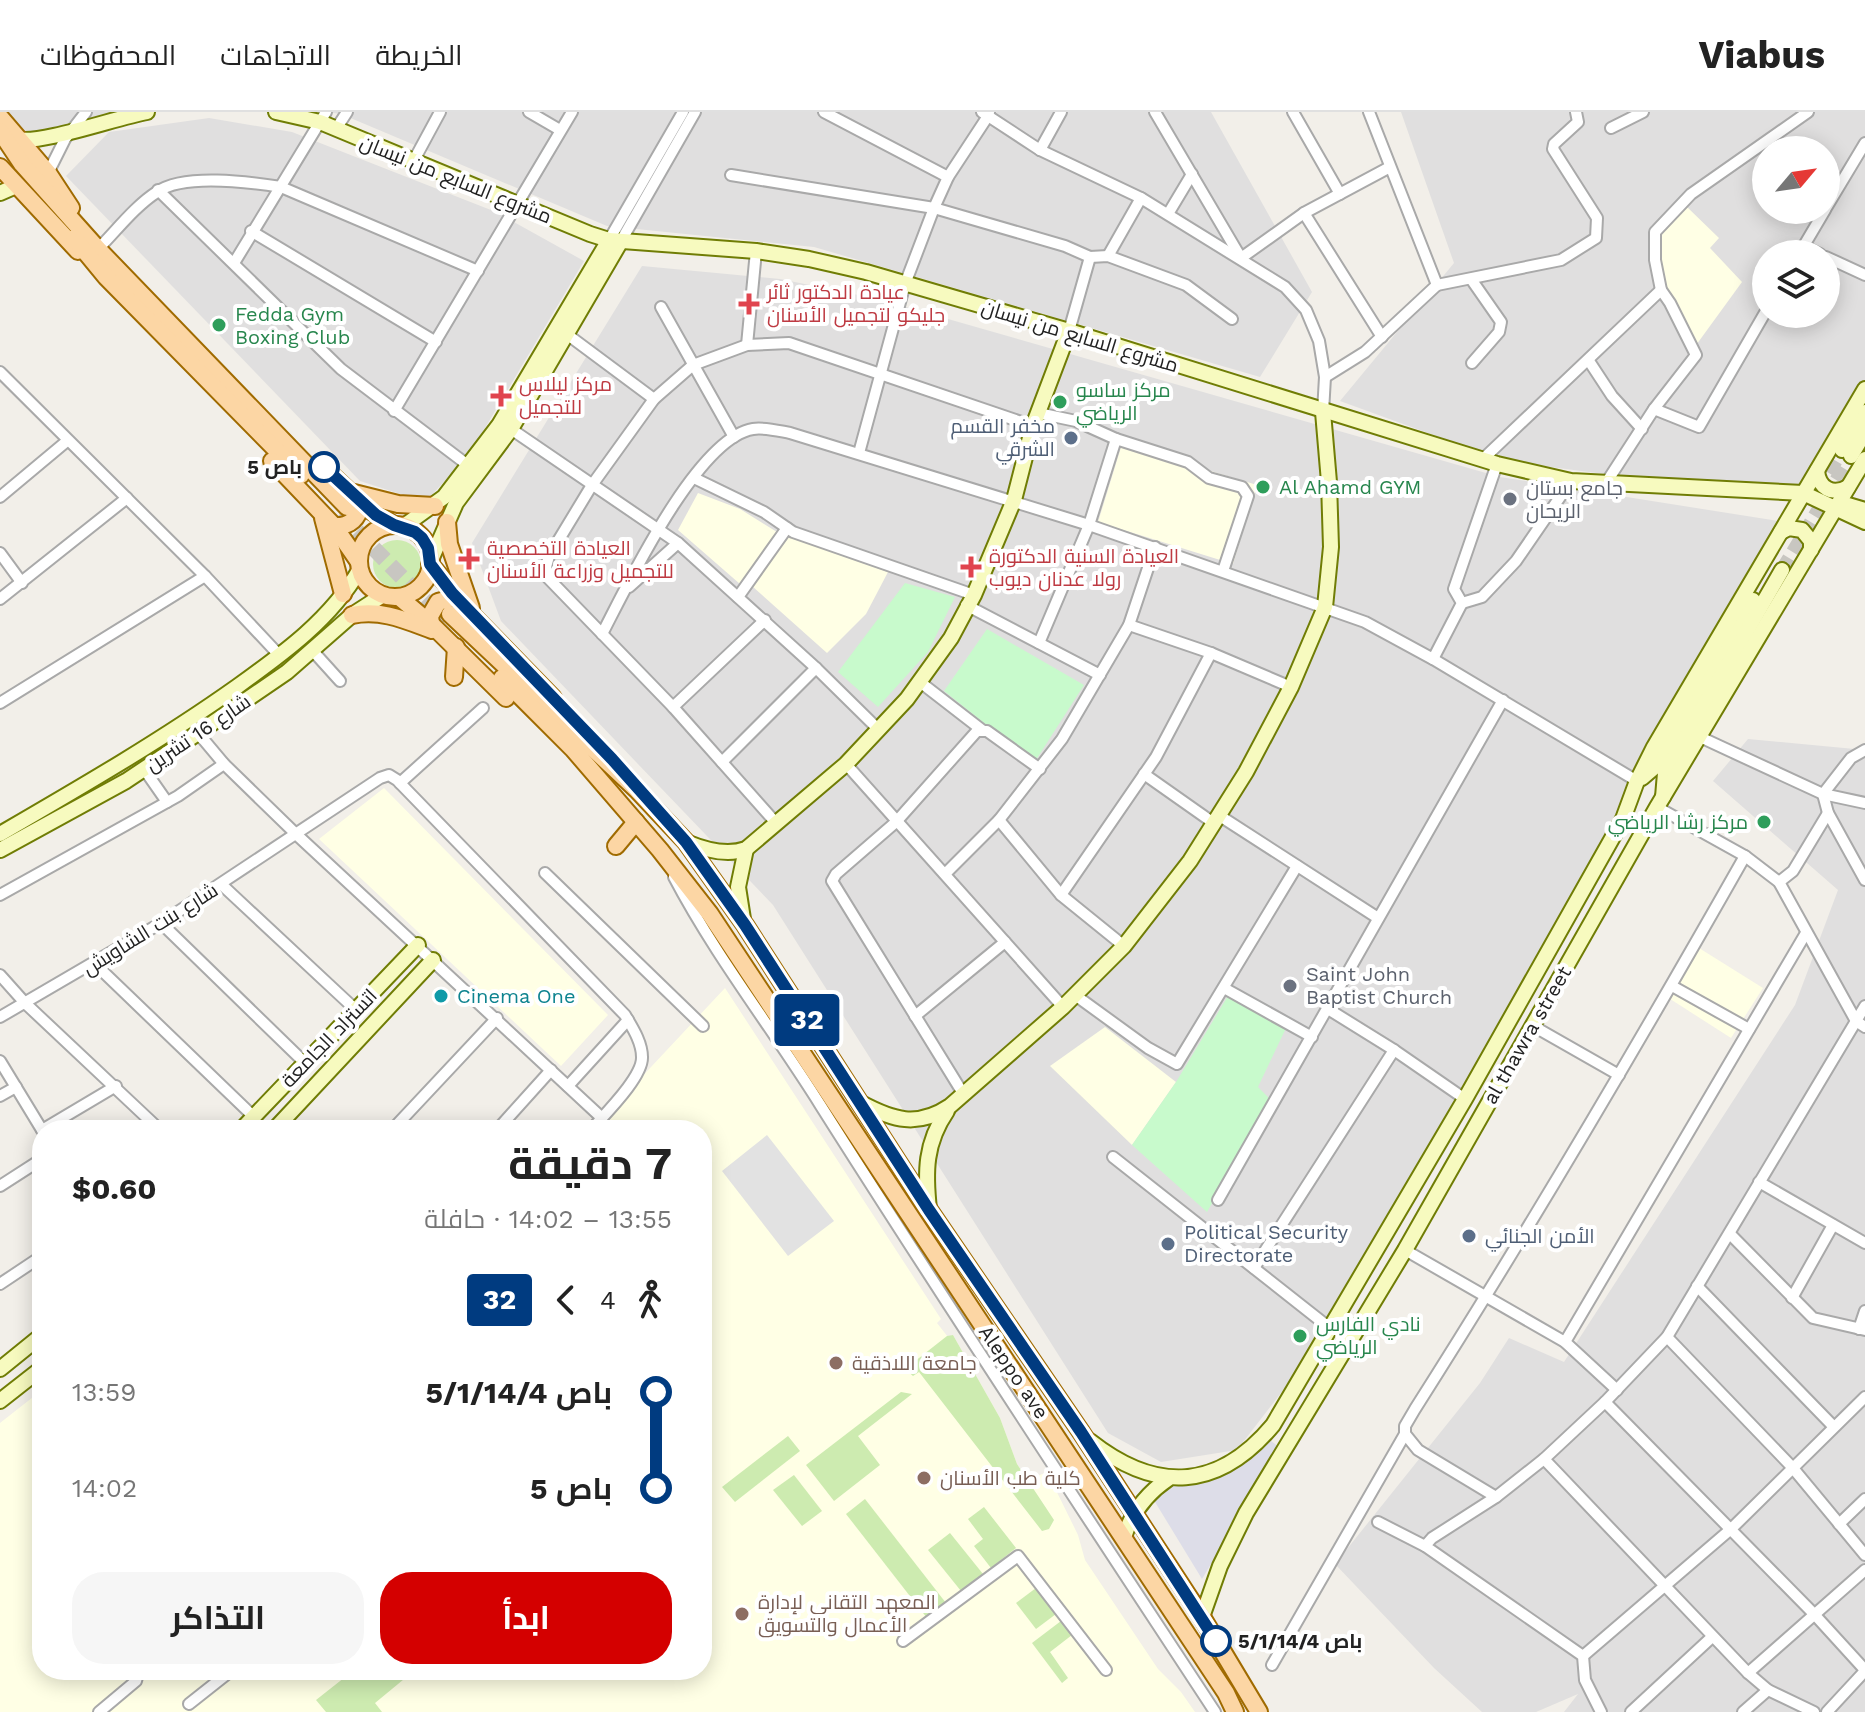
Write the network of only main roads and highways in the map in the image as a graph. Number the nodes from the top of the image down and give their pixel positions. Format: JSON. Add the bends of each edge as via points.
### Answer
{"nodes":[{"id":1,"x":142,"y":112,"type":"edge"},
{"id":2,"x":276,"y":112,"type":"edge"},
{"id":3,"x":0,"y":117,"type":"edge"},
{"id":4,"x":323,"y":117,"type":"edge"},
{"id":5,"x":0,"y":131,"type":"edge"},
{"id":6,"x":17,"y":139,"type":"junction"},
{"id":7,"x":0,"y":146,"type":"edge"},
{"id":8,"x":1,"y":169,"type":"edge"},
{"id":9,"x":16,"y":186,"type":"junction"},
{"id":10,"x":0,"y":193,"type":"edge"},
{"id":11,"x":615,"y":241,"type":"junction"},
{"id":12,"x":98,"y":249,"type":"junction"},
{"id":13,"x":106,"y":277,"type":"junction"},
{"id":14,"x":1069,"y":331,"type":"junction"},
{"id":15,"x":198,"y":371,"type":"junction"},
{"id":16,"x":1865,"y":389,"type":"edge"},
{"id":17,"x":1323,"y":412,"type":"junction"},
{"id":18,"x":1865,"y":412,"type":"edge"},
{"id":19,"x":1865,"y":432,"type":"edge"},
{"id":20,"x":1853,"y":455,"type":"edge"},
{"id":21,"x":1817,"y":471,"type":"junction"},
{"id":22,"x":1848,"y":487,"type":"junction"},
{"id":23,"x":1803,"y":493,"type":"junction"},
{"id":24,"x":435,"y":506,"type":"junction"},
{"id":25,"x":1835,"y":506,"type":"junction"},
{"id":26,"x":345,"y":508,"type":"junction"},
{"id":27,"x":1865,"y":510,"type":"edge"},
{"id":28,"x":322,"y":513,"type":"junction"},
{"id":29,"x":447,"y":522,"type":"junction"},
{"id":30,"x":1865,"y":522,"type":"edge"},
{"id":31,"x":399,"y":526,"type":"junction"},
{"id":32,"x":1781,"y":532,"type":"junction"},
{"id":33,"x":1811,"y":550,"type":"junction"},
{"id":34,"x":430,"y":562,"type":"junction"},
{"id":35,"x":359,"y":566,"type":"junction"},
{"id":36,"x":343,"y":594,"type":"junction"},
{"id":37,"x":391,"y":596,"type":"junction"},
{"id":38,"x":352,"y":615,"type":"junction"},
{"id":39,"x":474,"y":617,"type":"junction"},
{"id":40,"x":445,"y":619,"type":"junction"},
{"id":41,"x":456,"y":647,"type":"junction"},
{"id":42,"x":454,"y":677,"type":"dead end"},
{"id":43,"x":118,"y":765,"type":"junction"},
{"id":44,"x":126,"y":781,"type":"junction"},
{"id":45,"x":1637,"y":781,"type":"junction"},
{"id":46,"x":637,"y":790,"type":"junction"},
{"id":47,"x":619,"y":802,"type":"junction"},
{"id":48,"x":1660,"y":802,"type":"junction"},
{"id":49,"x":636,"y":822,"type":"junction"},
{"id":50,"x":0,"y":834,"type":"edge"},
{"id":51,"x":686,"y":842,"type":"junction"},
{"id":52,"x":616,"y":846,"type":"dead end"},
{"id":53,"x":746,"y":849,"type":"junction"},
{"id":54,"x":0,"y":850,"type":"edge"},
{"id":55,"x":745,"y":925,"type":"junction"},
{"id":56,"x":418,"y":945,"type":"road end"},
{"id":57,"x":433,"y":960,"type":"road end"},
{"id":58,"x":861,"y":1103,"type":"junction"},
{"id":59,"x":950,"y":1106,"type":"junction"},
{"id":60,"x":251,"y":1120,"type":"edge"},
{"id":61,"x":283,"y":1120,"type":"edge"},
{"id":62,"x":929,"y":1210,"type":"junction"},
{"id":63,"x":32,"y":1343,"type":"edge"},
{"id":64,"x":1315,"y":1355,"type":"junction"},
{"id":65,"x":1336,"y":1365,"type":"junction"},
{"id":66,"x":0,"y":1369,"type":"edge"},
{"id":67,"x":32,"y":1376,"type":"edge"},
{"id":68,"x":0,"y":1401,"type":"edge"},
{"id":69,"x":1081,"y":1432,"type":"junction"},
{"id":70,"x":1168,"y":1479,"type":"junction"},
{"id":71,"x":1134,"y":1513,"type":"junction"},
{"id":72,"x":1124,"y":1537,"type":"junction"},
{"id":73,"x":1202,"y":1617,"type":"junction"},
{"id":74,"x":1235,"y":1712,"type":"edge"},
{"id":75,"x":1259,"y":1712,"type":"edge"}],
"edges":[{"from":1,"to":6,"type":"main road","via":[[48,138]]},
{"from":2,"to":4,"type":"main road","name":"مشروع السابع من نيسان"},
{"from":3,"to":6,"type":"main road"},
{"from":4,"to":11,"type":"main road","name":"مشروع السابع من نيسان","via":[[336,129],[413,162]]},
{"from":5,"to":12,"type":"main road","via":[[22,164]]},
{"from":6,"to":12,"type":"main road","via":[[48,173]]},
{"from":7,"to":13,"type":"main road"},
{"from":8,"to":9,"type":"main road"},
{"from":9,"to":10,"type":"main road"},
{"from":9,"to":13,"type":"main road"},
{"from":11,"to":14,"type":"main road","name":"مشروع السابع من نيسان","via":[[809,259]]},
{"from":11,"to":24,"type":"main road","via":[[499,425]]},
{"from":11,"to":29,"type":"main road","via":[[568,335]]},
{"from":12,"to":26,"type":"main road"},
{"from":13,"to":15,"type":"main road"},
{"from":14,"to":17,"type":"main road","name":"مشروع السابع من نيسان"},
{"from":14,"to":53,"type":"main road","via":[[1014,500],[951,638],[920,682],[846,764]]},
{"from":15,"to":26,"type":"main road"},
{"from":15,"to":28,"type":"main road","via":[[221,408]]},
{"from":16,"to":21,"type":"main road","name":"al thawra street"},
{"from":17,"to":23,"type":"main road","name":"مشروع السابع من نيسان","via":[[1571,481]]},
{"from":17,"to":59,"type":"main road","via":[[1331,547],[1325,607],[1291,687],[1217,820],[1124,946]]},
{"from":18,"to":20,"type":"main road"},
{"from":19,"to":20,"type":"main road"},
{"from":20,"to":22,"type":"main road","name":"al thawra street"},
{"from":21,"to":22,"type":"main road","via":[[1825,488]]},
{"from":21,"to":23,"type":"main road","name":"al thawra street"},
{"from":22,"to":25,"type":"main road","name":"al thawra street"},
{"from":23,"to":25,"type":"main road","name":"مشروع السابع من نيسان"},
{"from":23,"to":32,"type":"main road","name":"al thawra street"},
{"from":24,"to":26,"type":"main road"},
{"from":24,"to":31,"type":"main road"},
{"from":25,"to":27,"type":"main road"},
{"from":25,"to":30,"type":"main road"},
{"from":25,"to":33,"type":"main road","name":"al thawra street"},
{"from":26,"to":28,"type":"main road"},
{"from":26,"to":31,"type":"main road"},
{"from":26,"to":35,"type":"main road"},
{"from":28,"to":36,"type":"main road"},
{"from":29,"to":34,"type":"main road"},
{"from":29,"to":39,"type":"main road","via":[[456,569]]},
{"from":31,"to":34,"type":"main road","via":[[422,538]]},
{"from":31,"to":35,"type":"main road","via":[[369,536]]},
{"from":32,"to":33,"type":"main road","via":[[1802,530]]},
{"from":32,"to":45,"type":"main road","name":"al thawra street"},
{"from":33,"to":48,"type":"main road","name":"al thawra street"},
{"from":34,"to":37,"type":"main road","via":[[420,587]]},
{"from":34,"to":40,"type":"main road"},
{"from":35,"to":36,"type":"main road","name":"شارع 16 تشرين"},
{"from":35,"to":37,"type":"main road","via":[[366,584]]},
{"from":36,"to":43,"type":"main road","name":"شارع 16 تشرين","via":[[280,656]]},
{"from":37,"to":38,"type":"main road","name":"شارع 16 تشرين"},
{"from":37,"to":40,"type":"main road"},
{"from":38,"to":40,"type":"main road"},
{"from":38,"to":44,"type":"main road","name":"شارع 16 تشرين","via":[[273,683]]},
{"from":39,"to":40,"type":"main road"},
{"from":39,"to":46,"type":"main road"},
{"from":40,"to":41,"type":"main road"},
{"from":40,"to":46,"type":"main road"},
{"from":40,"to":47,"type":"main road"},
{"from":41,"to":42,"type":"main road"},
{"from":41,"to":47,"type":"main road"},
{"from":43,"to":44,"type":"main road"},
{"from":43,"to":50,"type":"main road","name":"شارع 16 تشرين"},
{"from":44,"to":54,"type":"main road","name":"شارع 16 تشرين"},
{"from":45,"to":48,"type":"main road","via":[[1656,766],[1778,568],[1668,767]]},
{"from":45,"to":64,"type":"main road","name":"al thawra street","via":[[1623,819]]},
{"from":46,"to":51,"type":"main road","name":"Aleppo ave"},
{"from":47,"to":49,"type":"main road","name":"Aleppo ave"},
{"from":48,"to":65,"type":"main road","name":"al thawra street"},
{"from":49,"to":52,"type":"main road"},
{"from":49,"to":72,"type":"main road","name":"Aleppo ave","via":[[710,914]]},
{"from":51,"to":53,"type":"main road","via":[[715,852]]},
{"from":51,"to":55,"type":"main road","name":"Aleppo ave"},
{"from":53,"to":55,"type":"main road","via":[[738,887]]},
{"from":55,"to":58,"type":"main road","name":"Aleppo ave"},
{"from":56,"to":60,"type":"main road","name":"اتستراد الجامعة"},
{"from":57,"to":61,"type":"main road"},
{"from":58,"to":59,"type":"main road","via":[[905,1120],[935,1116]]},
{"from":58,"to":62,"type":"main road","name":"Aleppo ave"},
{"from":59,"to":62,"type":"main road","via":[[937,1124],[926,1160]]},
{"from":62,"to":69,"type":"main road","name":"Aleppo ave"},
{"from":63,"to":66,"type":"main road"},
{"from":64,"to":65,"type":"main road","via":[[1323,1364]]},
{"from":64,"to":70,"type":"main road","name":"al thawra street","via":[[1273,1425],[1249,1450],[1212,1471]]},
{"from":65,"to":73,"type":"main road","name":"al thawra street","via":[[1246,1513]]},
{"from":67,"to":68,"type":"main road"},
{"from":69,"to":70,"type":"main road","name":"al thawra street","via":[[1115,1458]]},
{"from":69,"to":71,"type":"main road","name":"Aleppo ave"},
{"from":70,"to":71,"type":"main road"},
{"from":71,"to":72,"type":"main road"},
{"from":71,"to":73,"type":"main road","name":"Aleppo ave"},
{"from":72,"to":74,"type":"main road","name":"Aleppo ave"},
{"from":73,"to":75,"type":"main road","name":"Aleppo ave"}]}
